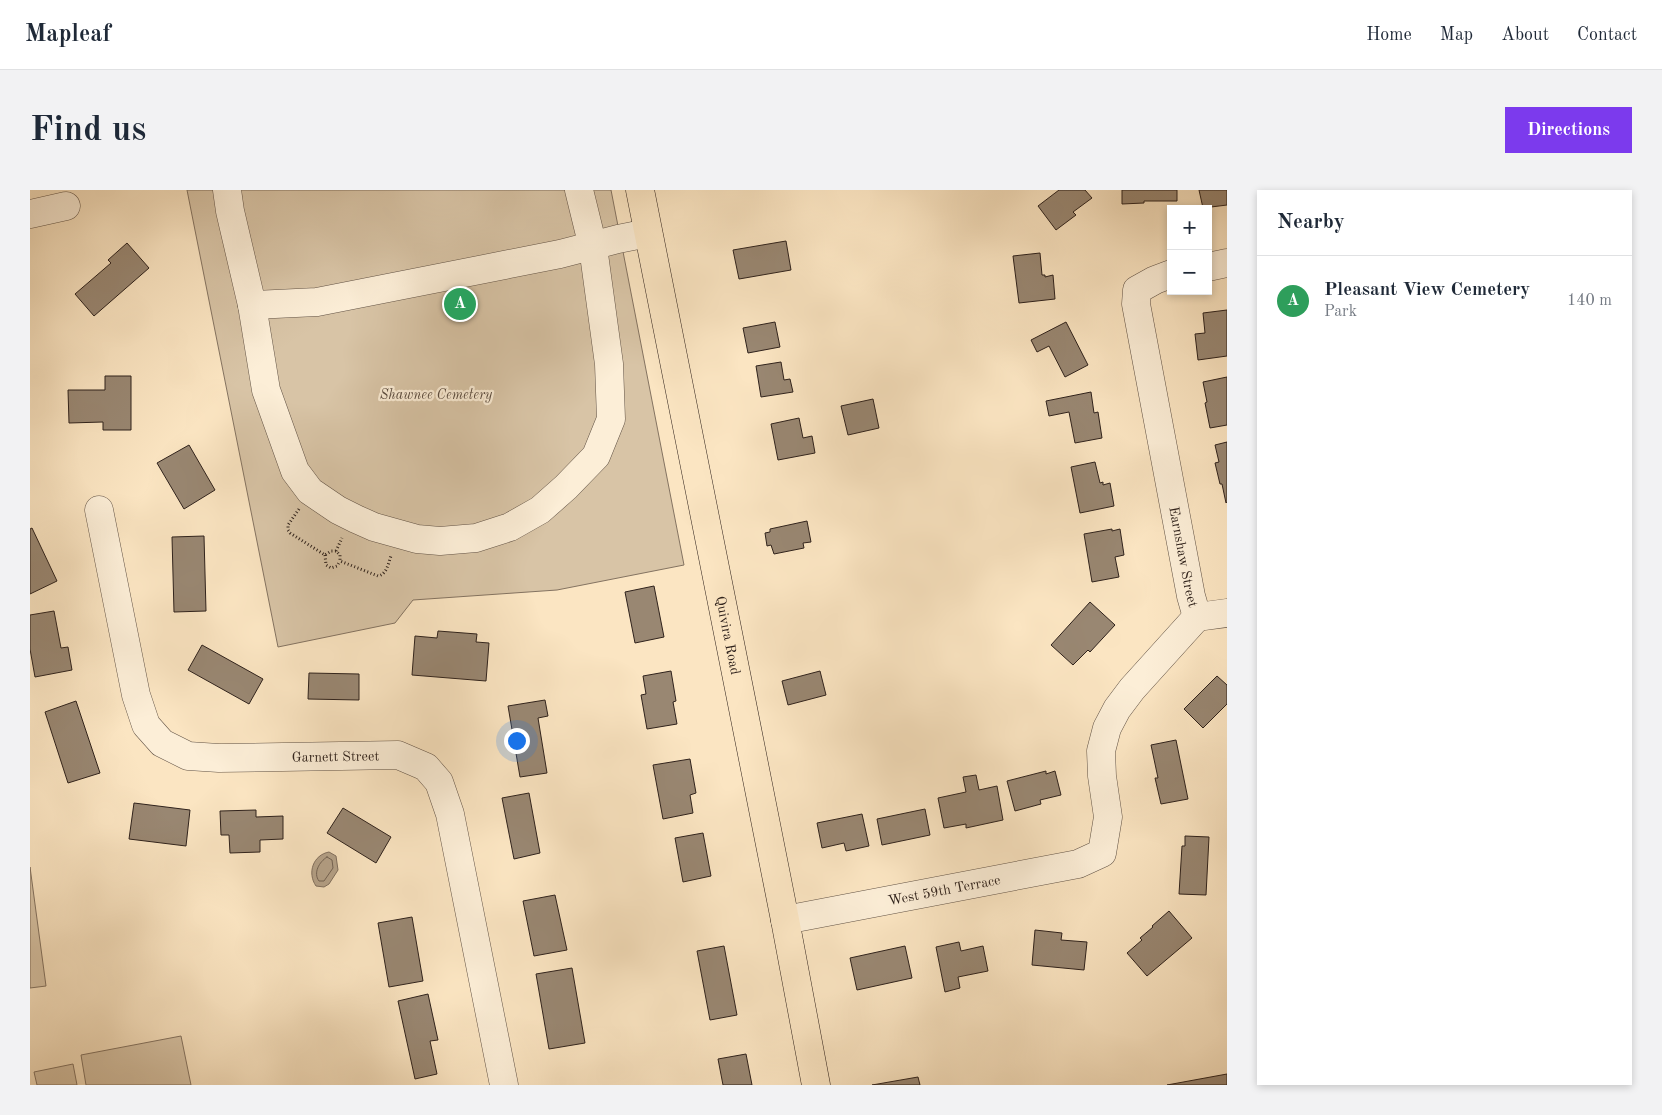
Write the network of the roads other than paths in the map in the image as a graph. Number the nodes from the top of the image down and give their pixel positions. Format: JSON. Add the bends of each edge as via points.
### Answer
{"nodes":[{"id":1,"x":227,"y":190,"type":"edge"},
{"id":2,"x":579,"y":190,"type":"edge"},
{"id":3,"x":640,"y":190,"type":"edge"},
{"id":4,"x":66,"y":206,"type":"dead end"},
{"id":5,"x":30,"y":214,"type":"edge"},
{"id":6,"x":648,"y":233,"type":"junction"},
{"id":7,"x":593,"y":246,"type":"junction"},
{"id":8,"x":1227,"y":263,"type":"edge"},
{"id":9,"x":1212,"y":266,"type":"edge"},
{"id":10,"x":1167,"y":276,"type":"edge"},
{"id":11,"x":252,"y":305,"type":"junction"},
{"id":12,"x":99,"y":510,"type":"dead end"},
{"id":13,"x":1227,"y":613,"type":"edge"},
{"id":14,"x":1197,"y":617,"type":"junction"},
{"id":15,"x":1102,"y":853,"type":"joint"},
{"id":16,"x":785,"y":920,"type":"junction"},
{"id":17,"x":815,"y":1084,"type":"edge"},
{"id":18,"x":504,"y":1085,"type":"edge"}],
"edges":[{"from":1,"to":11,"type":"street"},
{"from":2,"to":7,"type":"street"},
{"from":3,"to":6,"type":"main road","name":"Quivira Road"},
{"from":4,"to":5,"type":"street"},
{"from":6,"to":7,"type":"street"},
{"from":6,"to":16,"type":"main road","name":"Quivira Road"},
{"from":7,"to":11,"type":"street","via":[[317,302]]},
{"from":7,"to":11,"type":"street","via":[[609,364],[611,419],[596,456],[540,510],[510,527],[476,538],[440,541],[398,534],[356,519],[310,491],[295,471],[266,390]]},
{"from":8,"to":9,"type":"street"},
{"from":10,"to":14,"type":"street","name":"Earnshaw Street","via":[[1137,290],[1136,304]]},
{"from":12,"to":18,"type":"street","name":"Garnett Street","via":[[136,696],[146,725],[162,744],[188,756],[219,758],[398,755],[426,767],[439,782],[450,814]]},
{"from":13,"to":14,"type":"street"},
{"from":14,"to":15,"type":"street","name":"Earnshaw Street","via":[[1132,689],[1107,728],[1101,751],[1108,817]]},
{"from":15,"to":16,"type":"street","name":"West 59th Terrace","via":[[1078,864]]},
{"from":16,"to":17,"type":"main road","name":"Quivira Road"}]}
